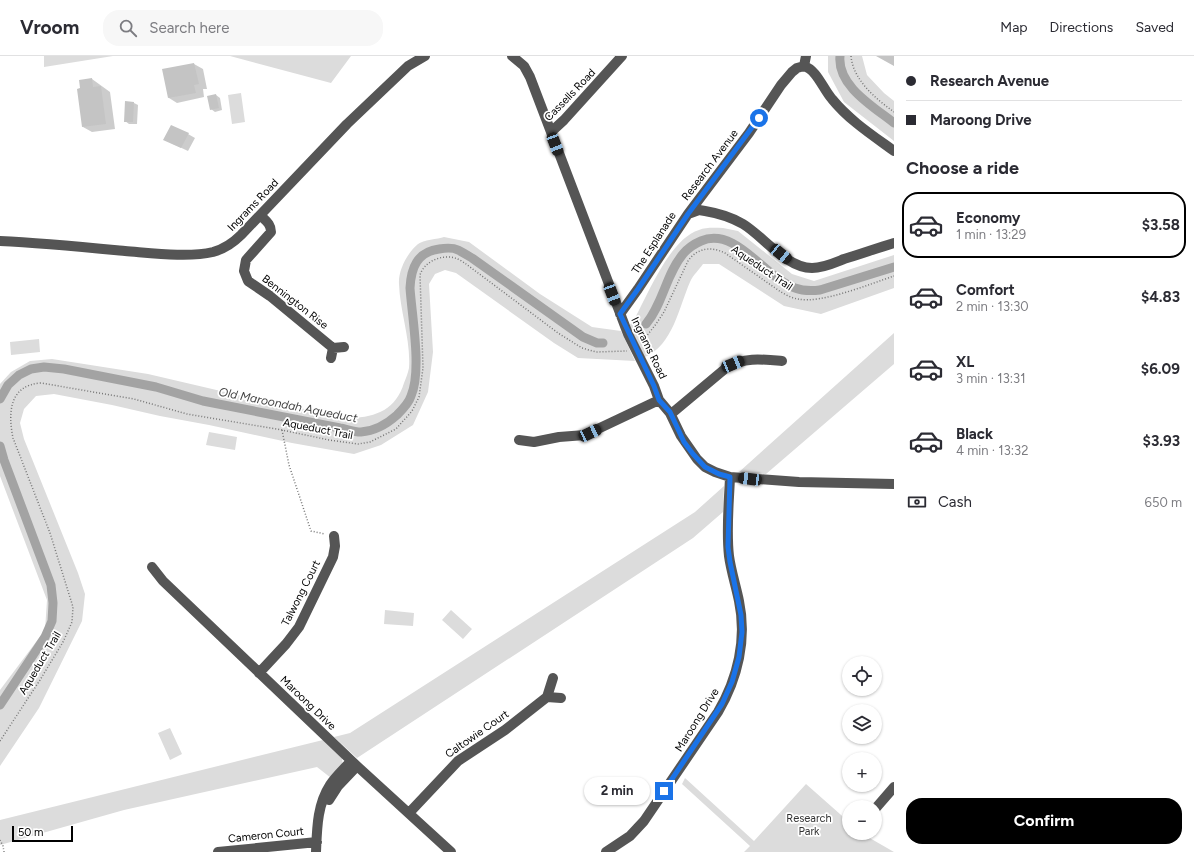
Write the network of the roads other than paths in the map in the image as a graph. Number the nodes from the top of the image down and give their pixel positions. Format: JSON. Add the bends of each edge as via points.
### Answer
{"nodes":[{"id":1,"x":426,"y":56,"type":"edge"},
{"id":2,"x":512,"y":56,"type":"edge"},
{"id":3,"x":622,"y":56,"type":"edge"},
{"id":4,"x":805,"y":61,"type":"edge"},
{"id":5,"x":550,"y":132,"type":"junction"},
{"id":6,"x":894,"y":151,"type":"edge"},
{"id":7,"x":688,"y":214,"type":"junction"},
{"id":8,"x":261,"y":216,"type":"junction"},
{"id":9,"x":0,"y":241,"type":"edge"},
{"id":10,"x":894,"y":242,"type":"edge"},
{"id":11,"x":620,"y":314,"type":"junction"},
{"id":12,"x":344,"y":347,"type":"dead end"},
{"id":13,"x":782,"y":361,"type":"dead end"},
{"id":14,"x":659,"y":400,"type":"junction"},
{"id":15,"x":671,"y":414,"type":"junction"},
{"id":16,"x":519,"y":440,"type":"dead end"},
{"id":17,"x":730,"y":477,"type":"junction"},
{"id":18,"x":894,"y":484,"type":"edge"},
{"id":19,"x":334,"y":536,"type":"road end"},
{"id":20,"x":152,"y":567,"type":"dead end"},
{"id":21,"x":259,"y":673,"type":"junction"},
{"id":22,"x":553,"y":678,"type":"dead end"},
{"id":23,"x":547,"y":697,"type":"junction"},
{"id":24,"x":561,"y":698,"type":"dead end"},
{"id":25,"x":354,"y":764,"type":"junction"},
{"id":26,"x":894,"y":787,"type":"edge"},
{"id":27,"x":890,"y":799,"type":"edge"},
{"id":28,"x":409,"y":813,"type":"junction"},
{"id":29,"x":317,"y":842,"type":"junction"},
{"id":30,"x":218,"y":852,"type":"edge"},
{"id":31,"x":316,"y":852,"type":"edge"},
{"id":32,"x":451,"y":852,"type":"edge"},
{"id":33,"x":606,"y":852,"type":"edge"}],
"edges":[{"from":1,"to":8,"type":"street","name":"Ingrams Road","via":[[408,66],[347,124]]},
{"from":2,"to":5,"type":"street","name":"Ingrams Road","via":[[521,62],[527,71]]},
{"from":3,"to":5,"type":"street","name":"Cassells Road"},
{"from":4,"to":6,"type":"street","via":[[828,95],[846,114]]},
{"from":4,"to":7,"type":"street","name":"Research Avenue","via":[[786,78]]},
{"from":5,"to":11,"type":"street","name":"Ingrams Road"},
{"from":7,"to":10,"type":"street","name":"The Esplanade","via":[[699,210],[737,221],[789,260],[807,268],[828,265]]},
{"from":7,"to":11,"type":"street","name":"The Esplanade"},
{"from":8,"to":9,"type":"street","name":"Ingrams Road","via":[[232,243],[217,251],[203,253],[142,252]]},
{"from":8,"to":12,"type":"street","name":"Bennington Rise","via":[[271,227],[271,232],[246,260],[245,277],[270,296],[332,353]]},
{"from":11,"to":14,"type":"street","name":"Ingrams Road"},
{"from":13,"to":15,"type":"street","via":[[749,359],[733,364]]},
{"from":14,"to":15,"type":"street","name":"Ingrams Road"},
{"from":14,"to":16,"type":"street","via":[[585,435],[534,442]]},
{"from":15,"to":17,"type":"street","name":"Ingrams Road","via":[[681,436],[697,459],[710,470]]},
{"from":17,"to":18,"type":"street","name":"Ingrams Road"},
{"from":17,"to":33,"type":"street","name":"Maroong Drive","via":[[729,552],[742,623],[741,649],[735,674],[718,712],[649,815],[630,836]]},
{"from":19,"to":21,"type":"street","name":"Talwong Court","via":[[333,556],[303,621]]},
{"from":20,"to":21,"type":"street","name":"Maroong Drive","via":[[163,581]]},
{"from":21,"to":25,"type":"street","name":"Maroong Drive"},
{"from":22,"to":23,"type":"street"},
{"from":23,"to":24,"type":"street"},
{"from":23,"to":28,"type":"street","name":"Caltowie Court","via":[[505,730],[458,760]]},
{"from":25,"to":28,"type":"street","name":"Maroong Drive"},
{"from":25,"to":29,"type":"street","via":[[335,790],[320,818]]},
{"from":26,"to":27,"type":"street"},
{"from":28,"to":32,"type":"street","name":"Maroong Drive"},
{"from":29,"to":30,"type":"street","name":"Cameron Court"},
{"from":29,"to":31,"type":"street"}]}
